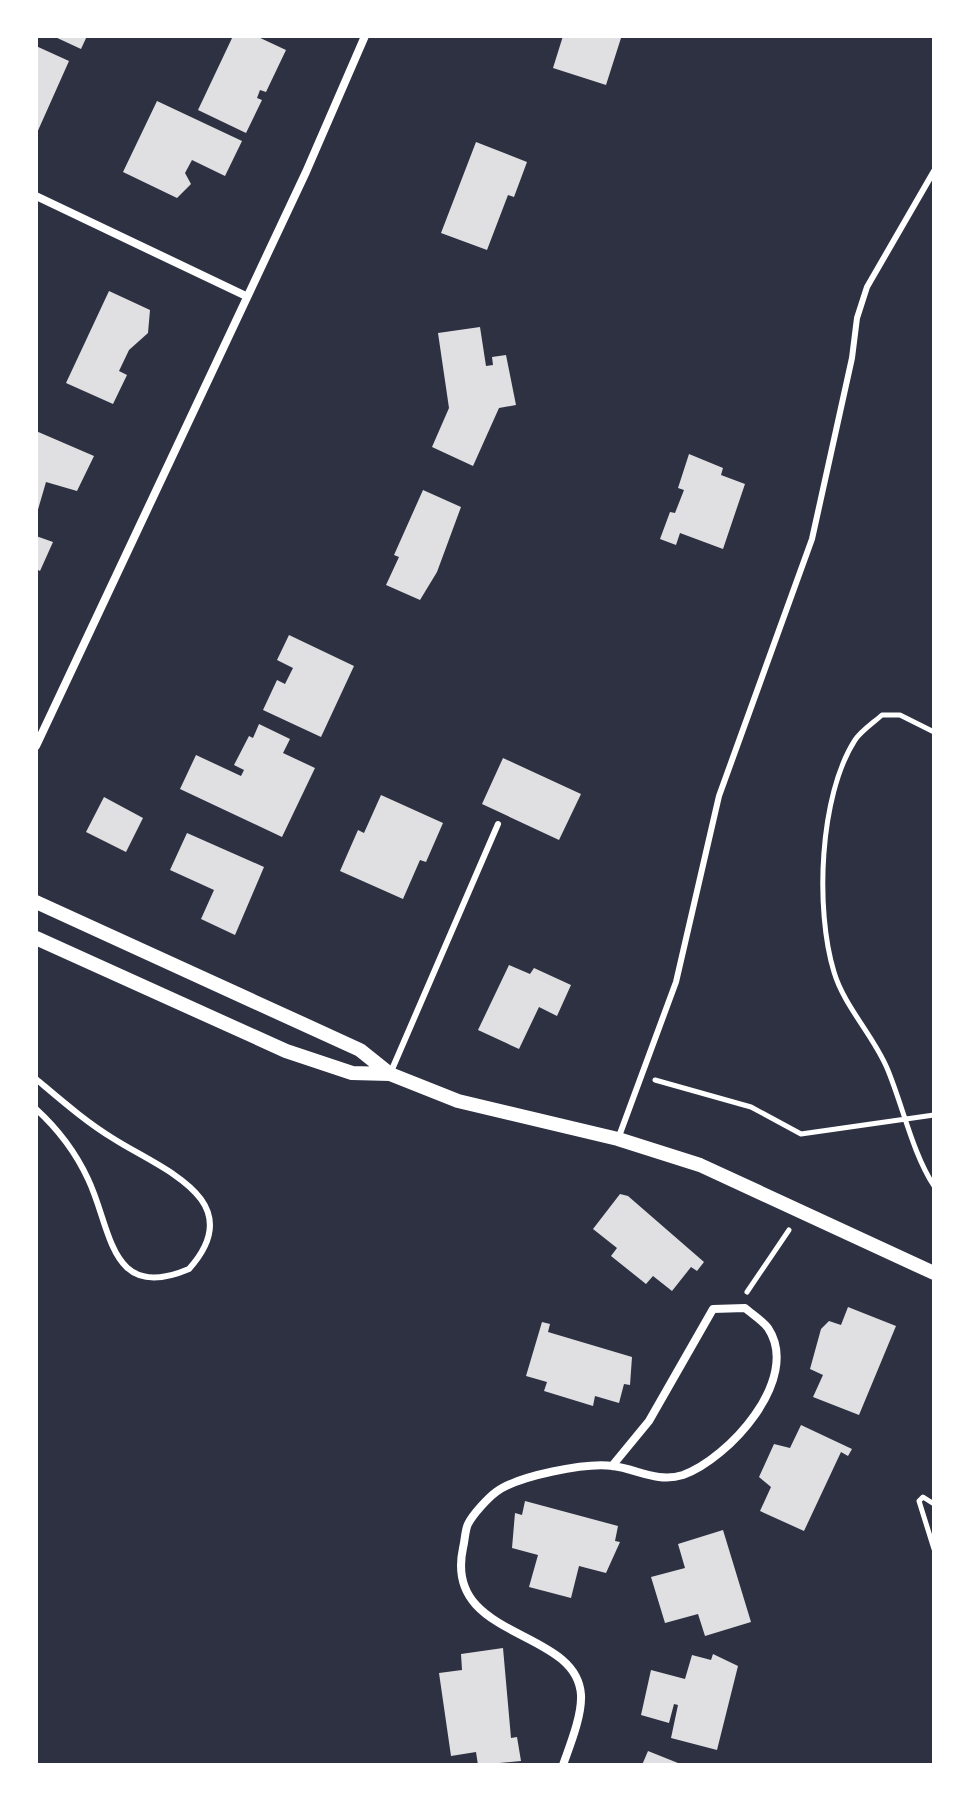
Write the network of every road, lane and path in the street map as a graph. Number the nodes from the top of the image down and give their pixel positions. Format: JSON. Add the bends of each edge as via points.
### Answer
{"nodes":[{"id":1,"x":365,"y":36,"type":"edge"},
{"id":2,"x":934,"y":171,"type":"edge"},
{"id":3,"x":36,"y":196,"type":"edge"},
{"id":4,"x":246,"y":296,"type":"junction"},
{"id":5,"x":934,"y":732,"type":"edge"},
{"id":6,"x":36,"y":746,"type":"edge"},
{"id":7,"x":498,"y":824,"type":"dead end"},
{"id":8,"x":36,"y":902,"type":"edge"},
{"id":9,"x":36,"y":938,"type":"edge"},
{"id":10,"x":390,"y":1074,"type":"junction"},
{"id":11,"x":641,"y":1074,"type":"junction"},
{"id":12,"x":36,"y":1079,"type":"edge"},
{"id":13,"x":36,"y":1109,"type":"edge"},
{"id":14,"x":934,"y":1115,"type":"edge"},
{"id":15,"x":907,"y":1118,"type":"junction"},
{"id":16,"x":618,"y":1139,"type":"junction"},
{"id":17,"x":934,"y":1186,"type":"edge"},
{"id":18,"x":802,"y":1212,"type":"junction"},
{"id":19,"x":934,"y":1273,"type":"edge"},
{"id":20,"x":745,"y":1308,"type":"junction"},
{"id":21,"x":612,"y":1466,"type":"junction"},
{"id":22,"x":934,"y":1504,"type":"edge"},
{"id":23,"x":934,"y":1549,"type":"edge"},
{"id":24,"x":563,"y":1765,"type":"edge"}],
"edges":[{"from":1,"to":4,"type":"street"},
{"from":2,"to":11,"type":"lane","via":[[863,297],[812,539],[719,796],[676,982]]},
{"from":3,"to":4,"type":"street"},
{"from":4,"to":6,"type":"street"},
{"from":5,"to":15,"type":"path","via":[[900,715],[882,715],[855,739],[826,828],[824,912],[834,975],[885,1063]]},
{"from":7,"to":10,"type":"lane"},
{"from":8,"to":10,"type":"street","via":[[360,1050]]},
{"from":9,"to":10,"type":"street","via":[[286,1051],[352,1073]]},
{"from":10,"to":16,"type":"street","via":[[500,1113]]},
{"from":11,"to":15,"type":"path","via":[[751,1107],[801,1134]]},
{"from":11,"to":16,"type":"lane"},
{"from":12,"to":13,"type":"lane","via":[[115,1140],[195,1189],[206,1204],[209,1223],[207,1240],[189,1269],[156,1278],[127,1268],[115,1256],[99,1204],[71,1146]]},
{"from":14,"to":15,"type":"path"},
{"from":15,"to":17,"type":"path"},
{"from":16,"to":18,"type":"street","via":[[700,1165]]},
{"from":18,"to":19,"type":"street"},
{"from":18,"to":20,"type":"path","via":[[747,1291]]},
{"from":20,"to":21,"type":"street","via":[[713,1309],[649,1421]]},
{"from":20,"to":21,"type":"street","via":[[768,1329],[775,1354],[774,1381],[755,1415],[713,1460],[681,1476],[649,1477]]},
{"from":21,"to":24,"type":"street","via":[[550,1472],[497,1491],[468,1524],[459,1568],[476,1606],[567,1662],[581,1694]]},
{"from":22,"to":23,"type":"path","via":[[923,1497],[919,1501]]}]}
